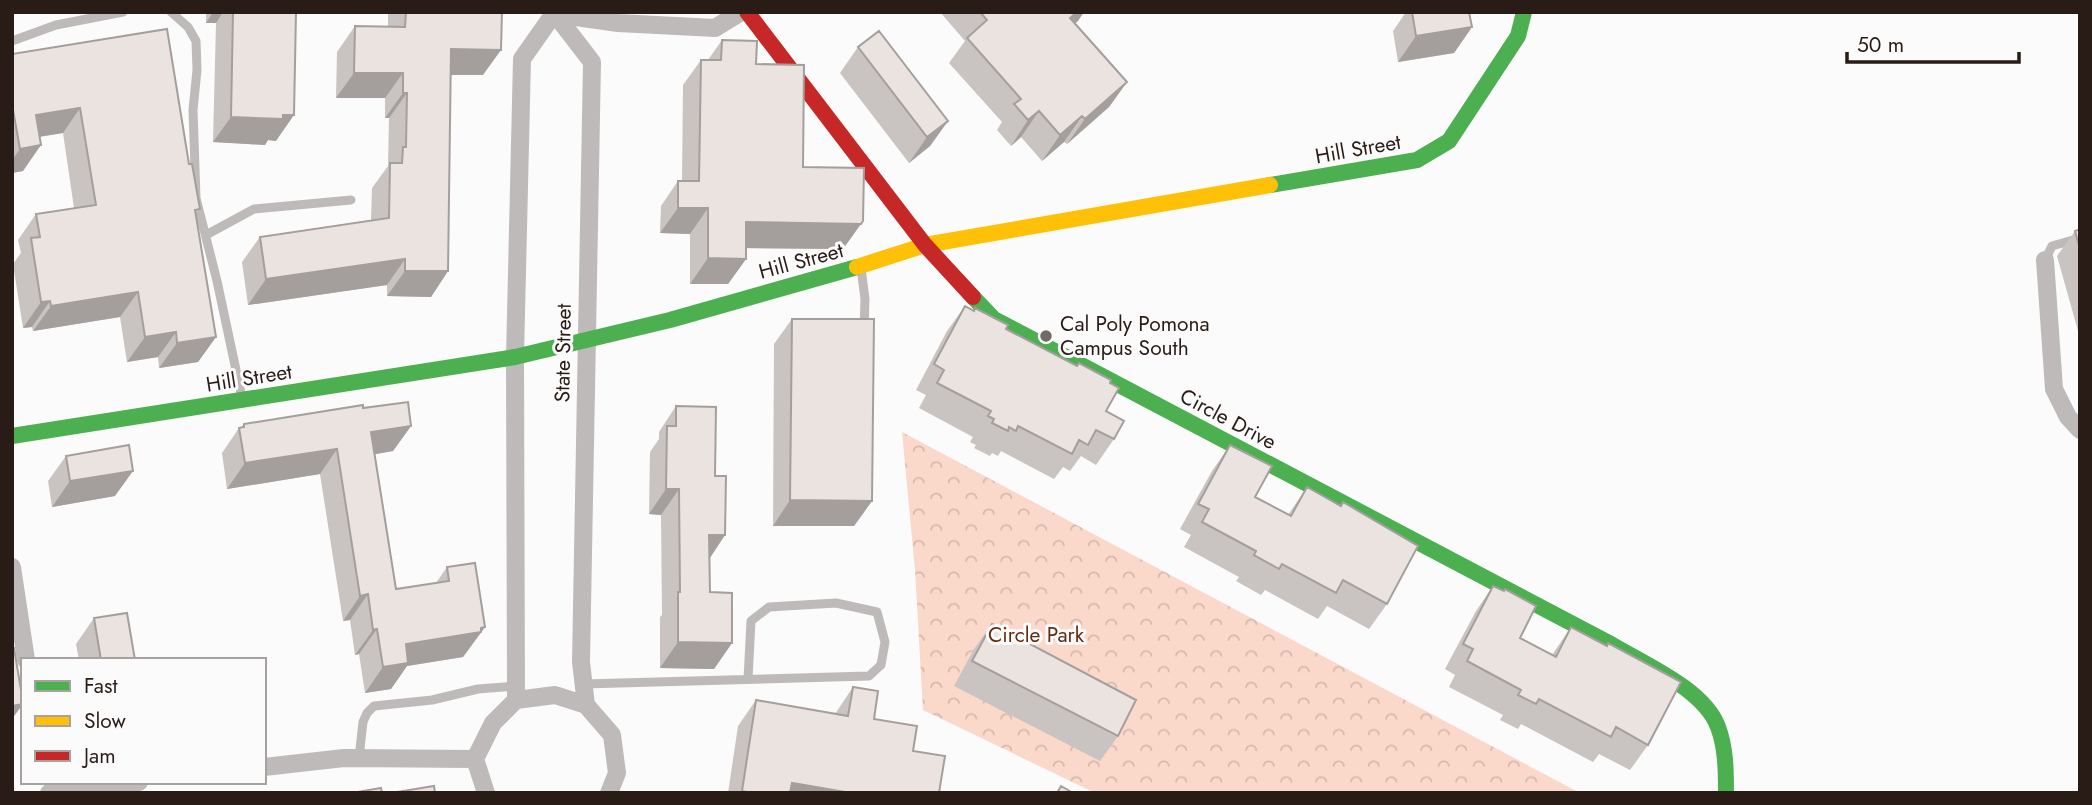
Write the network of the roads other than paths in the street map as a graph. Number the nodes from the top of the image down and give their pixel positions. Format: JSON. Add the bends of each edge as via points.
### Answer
{"nodes":[{"id":1,"x":123,"y":12,"type":"edge"},
{"id":2,"x":171,"y":12,"type":"edge"},
{"id":3,"x":741,"y":12,"type":"edge"},
{"id":4,"x":747,"y":12,"type":"edge"},
{"id":5,"x":1524,"y":12,"type":"edge"},
{"id":6,"x":555,"y":13,"type":"edge"},
{"id":7,"x":12,"y":41,"type":"edge"},
{"id":8,"x":351,"y":200,"type":"dead end"},
{"id":9,"x":206,"y":235,"type":"junction"},
{"id":10,"x":2080,"y":238,"type":"edge"},
{"id":11,"x":925,"y":245,"type":"junction"},
{"id":12,"x":2045,"y":260,"type":"joint"},
{"id":13,"x":861,"y":266,"type":"junction"},
{"id":14,"x":864,"y":339,"type":"edge"},
{"id":15,"x":586,"y":341,"type":"junction"},
{"id":16,"x":515,"y":357,"type":"junction"},
{"id":17,"x":242,"y":400,"type":"junction"},
{"id":18,"x":2080,"y":430,"type":"edge"},
{"id":19,"x":12,"y":436,"type":"edge"},
{"id":20,"x":12,"y":566,"type":"edge"},
{"id":21,"x":21,"y":650,"type":"edge"},
{"id":22,"x":748,"y":679,"type":"junction"},
{"id":23,"x":583,"y":684,"type":"junction"},
{"id":24,"x":516,"y":693,"type":"junction"},
{"id":25,"x":586,"y":705,"type":"junction"},
{"id":26,"x":359,"y":758,"type":"junction"},
{"id":27,"x":475,"y":759,"type":"junction"},
{"id":28,"x":266,"y":767,"type":"edge"},
{"id":29,"x":122,"y":784,"type":"edge"},
{"id":30,"x":47,"y":793,"type":"edge"},
{"id":31,"x":486,"y":793,"type":"edge"},
{"id":32,"x":609,"y":793,"type":"edge"},
{"id":33,"x":1726,"y":793,"type":"edge"}],
"edges":[{"from":1,"to":7,"type":"lane","via":[[56,25]]},
{"from":2,"to":9,"type":"lane","via":[[196,41],[196,198]]},
{"from":3,"to":6,"type":"street","via":[[715,28],[618,23]]},
{"from":4,"to":11,"type":"street","name":"Circle Drive"},
{"from":5,"to":11,"type":"street","name":"Hill Street","via":[[1518,36],[1449,141],[1417,160]]},
{"from":6,"to":15,"type":"street","name":"State Street","via":[[592,62]]},
{"from":6,"to":16,"type":"street","via":[[522,59]]},
{"from":8,"to":9,"type":"lane","via":[[254,209]]},
{"from":9,"to":17,"type":"lane"},
{"from":10,"to":12,"type":"lane","via":[[2052,246]]},
{"from":11,"to":13,"type":"street","name":"Hill Street"},
{"from":11,"to":33,"type":"street","name":"Circle Drive","via":[[994,319],[1611,644],[1689,691],[1717,724]]},
{"from":12,"to":18,"type":"street","via":[[2054,390]]},
{"from":13,"to":14,"type":"lane"},
{"from":13,"to":15,"type":"street","name":"Hill Street"},
{"from":15,"to":16,"type":"street","name":"Hill Street"},
{"from":15,"to":23,"type":"street","name":"State Street"},
{"from":16,"to":17,"type":"street","name":"Hill Street"},
{"from":16,"to":24,"type":"street"},
{"from":17,"to":19,"type":"street","name":"Hill Street"},
{"from":20,"to":21,"type":"street"},
{"from":22,"to":22,"type":"lane","via":[[869,676],[881,665],[885,642],[877,612],[836,603],[769,607],[751,621]]},
{"from":22,"to":23,"type":"lane"},
{"from":23,"to":25,"type":"street","name":"State Street"},
{"from":24,"to":25,"type":"street","via":[[555,695]]},
{"from":24,"to":26,"type":"lane","via":[[478,689],[374,706],[363,722]]},
{"from":24,"to":27,"type":"street","via":[[493,723]]},
{"from":25,"to":32,"type":"street","via":[[612,735],[617,773]]},
{"from":26,"to":27,"type":"street"},
{"from":26,"to":28,"type":"street"},
{"from":27,"to":31,"type":"street"},
{"from":29,"to":30,"type":"street"}]}
